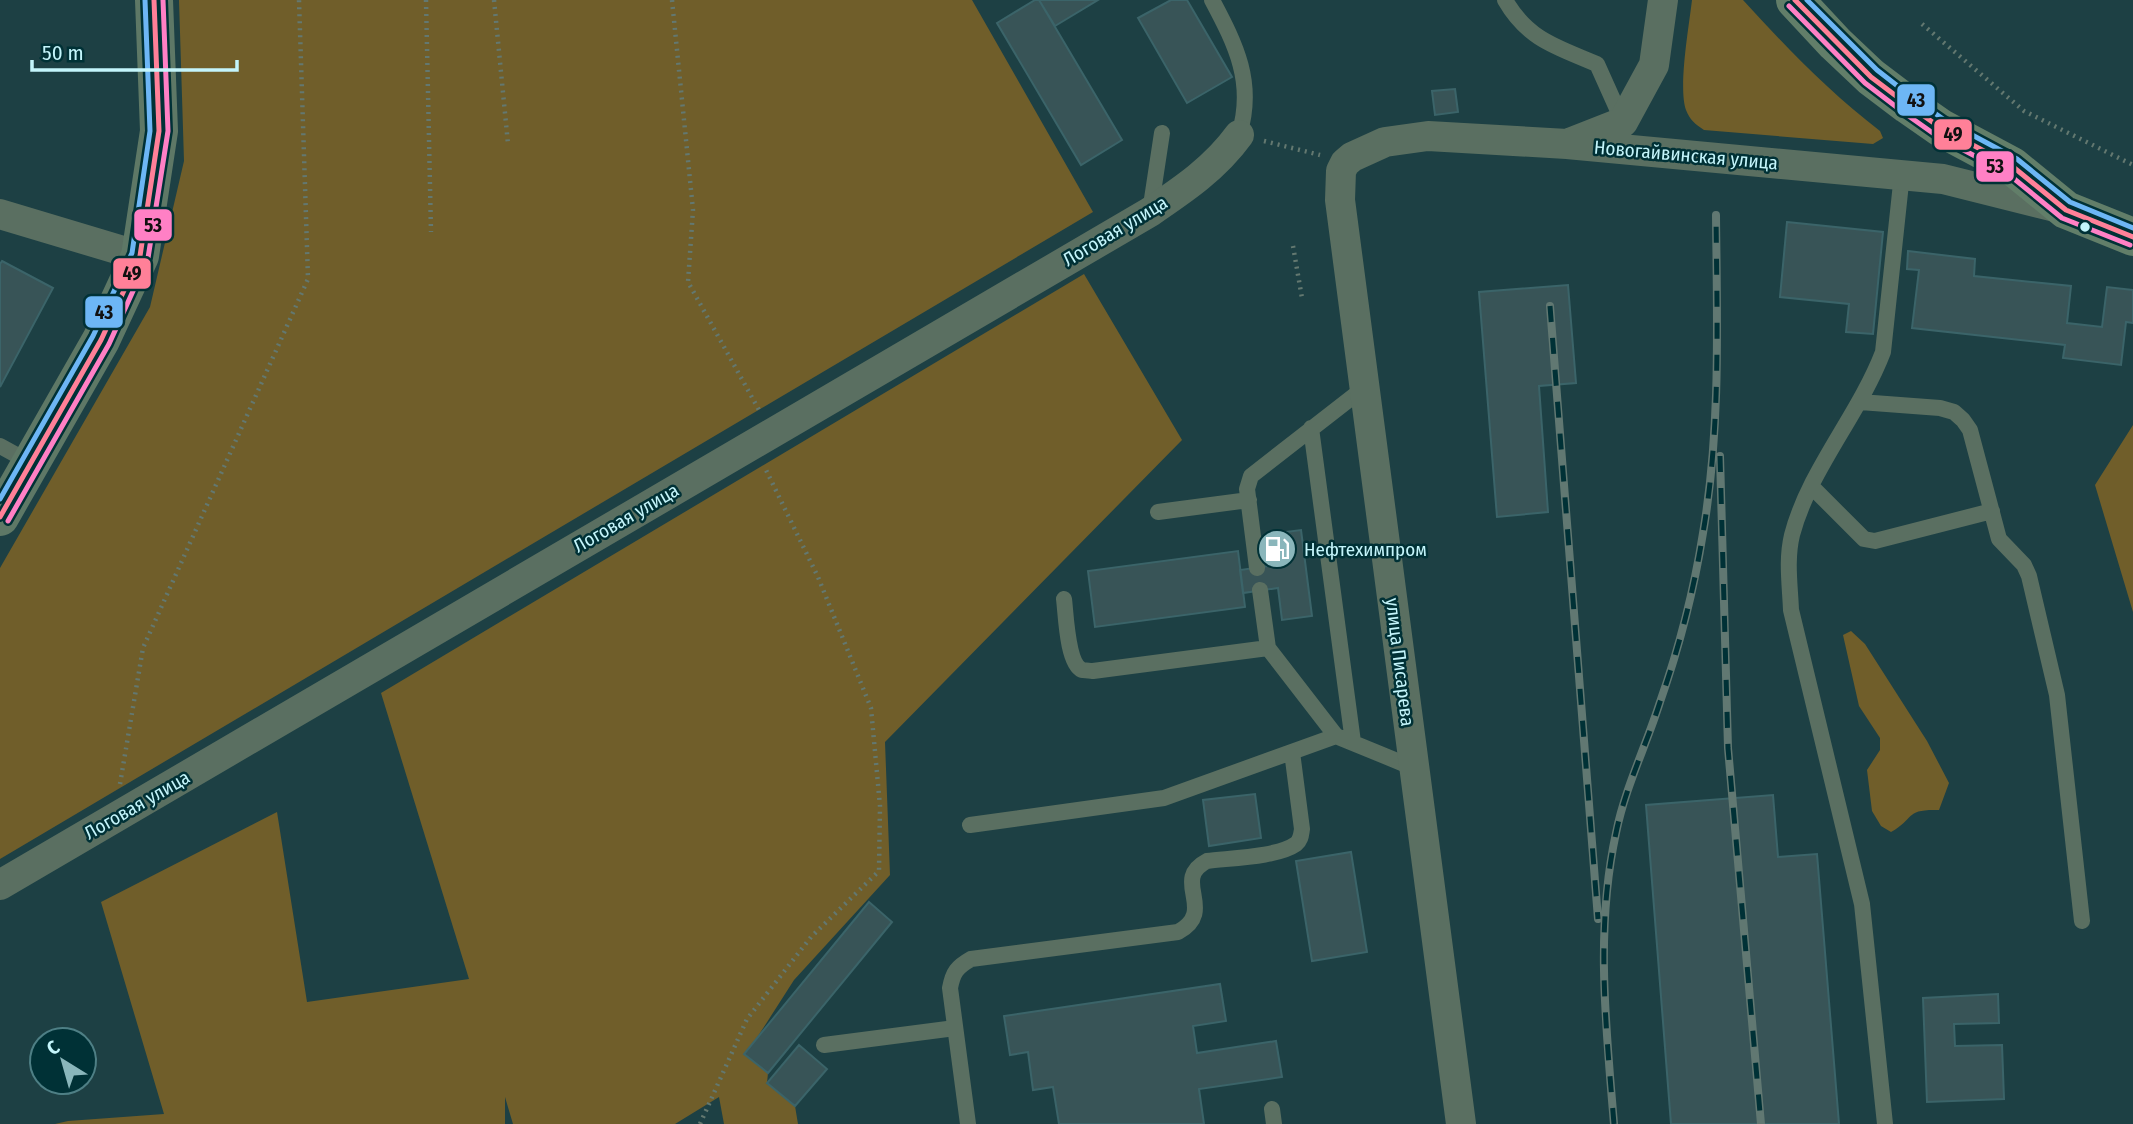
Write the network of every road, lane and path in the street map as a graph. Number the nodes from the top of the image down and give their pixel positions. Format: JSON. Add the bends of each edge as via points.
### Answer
{"nodes":[{"id":1,"x":154,"y":0,"type":"edge"},
{"id":2,"x":299,"y":0,"type":"edge"},
{"id":3,"x":426,"y":0,"type":"edge"},
{"id":4,"x":494,"y":0,"type":"edge"},
{"id":5,"x":672,"y":0,"type":"edge"},
{"id":6,"x":1212,"y":0,"type":"edge"},
{"id":7,"x":1506,"y":0,"type":"edge"},
{"id":8,"x":1663,"y":0,"type":"edge"},
{"id":9,"x":1795,"y":0,"type":"edge"},
{"id":10,"x":1922,"y":24,"type":"dead end"},
{"id":11,"x":1623,"y":122,"type":"junction"},
{"id":12,"x":1162,"y":132,"type":"dead end"},
{"id":13,"x":1239,"y":135,"type":"junction"},
{"id":14,"x":508,"y":144,"type":"dead end"},
{"id":15,"x":1567,"y":144,"type":"junction"},
{"id":16,"x":1345,"y":163,"type":"junction"},
{"id":17,"x":2133,"y":165,"type":"edge"},
{"id":18,"x":1902,"y":174,"type":"junction"},
{"id":19,"x":2067,"y":210,"type":"junction"},
{"id":20,"x":1150,"y":212,"type":"junction"},
{"id":21,"x":1,"y":216,"type":"edge"},
{"id":22,"x":431,"y":232,"type":"dead end"},
{"id":23,"x":2133,"y":237,"type":"edge"},
{"id":24,"x":1293,"y":246,"type":"dead end"},
{"id":25,"x":140,"y":256,"type":"junction"},
{"id":26,"x":1302,"y":298,"type":"dead end"},
{"id":27,"x":1364,"y":388,"type":"junction"},
{"id":28,"x":1860,"y":402,"type":"junction"},
{"id":29,"x":1311,"y":428,"type":"junction"},
{"id":30,"x":762,"y":439,"type":"junction"},
{"id":31,"x":16,"y":455,"type":"edge"},
{"id":32,"x":1812,"y":487,"type":"junction"},
{"id":33,"x":1249,"y":500,"type":"junction"},
{"id":34,"x":1992,"y":511,"type":"junction"},
{"id":35,"x":1158,"y":512,"type":"dead end"},
{"id":36,"x":0,"y":517,"type":"edge"},
{"id":37,"x":1257,"y":568,"type":"dead end"},
{"id":38,"x":1261,"y":590,"type":"dead end"},
{"id":39,"x":1064,"y":599,"type":"dead end"},
{"id":40,"x":1268,"y":648,"type":"junction"},
{"id":41,"x":1336,"y":736,"type":"junction"},
{"id":42,"x":1353,"y":742,"type":"junction"},
{"id":43,"x":1292,"y":752,"type":"junction"},
{"id":44,"x":1414,"y":768,"type":"junction"},
{"id":45,"x":114,"y":818,"type":"junction"},
{"id":46,"x":970,"y":825,"type":"dead end"},
{"id":47,"x":0,"y":885,"type":"edge"},
{"id":48,"x":2082,"y":921,"type":"dead end"},
{"id":49,"x":955,"y":1028,"type":"junction"},
{"id":50,"x":824,"y":1045,"type":"dead end"},
{"id":51,"x":701,"y":1124,"type":"edge"},
{"id":52,"x":968,"y":1124,"type":"edge"},
{"id":53,"x":1461,"y":1124,"type":"edge"},
{"id":54,"x":1885,"y":1124,"type":"edge"}],
"edges":[{"from":1,"to":25,"type":"street","via":[[159,131]]},
{"from":2,"to":45,"type":"path","via":[[308,279],[143,648]]},
{"from":3,"to":22,"type":"path"},
{"from":4,"to":14,"type":"path"},
{"from":5,"to":30,"type":"path","via":[[694,210],[688,282]]},
{"from":6,"to":13,"type":"lane","via":[[1241,64],[1246,102]]},
{"from":7,"to":11,"type":"lane","via":[[1516,18],[1539,39],[1597,64]]},
{"from":8,"to":11,"type":"street","via":[[1654,65]]},
{"from":9,"to":19,"type":"main road","via":[[1844,52],[1908,106],[2012,166]]},
{"from":10,"to":17,"type":"path","via":[[2024,111]]},
{"from":11,"to":15,"type":"street"},
{"from":12,"to":20,"type":"lane"},
{"from":13,"to":16,"type":"path"},
{"from":13,"to":20,"type":"street","name":"Логовая улица","via":[[1224,156],[1192,184]]},
{"from":15,"to":16,"type":"street","name":"Новогайвинская улица","via":[[1428,136],[1377,145]]},
{"from":15,"to":18,"type":"street","name":"Новогайвинская улица"},
{"from":16,"to":27,"type":"street","name":"улица Писарева","via":[[1339,179],[1340,200]]},
{"from":18,"to":19,"type":"street","name":"Новогайвинская улица","via":[[1943,179]]},
{"from":18,"to":28,"type":"lane","via":[[1883,352]]},
{"from":19,"to":23,"type":"main road"},
{"from":20,"to":30,"type":"street","name":"Логовая улица"},
{"from":21,"to":25,"type":"street"},
{"from":24,"to":26,"type":"path"},
{"from":25,"to":31,"type":"street","via":[[101,340]]},
{"from":27,"to":29,"type":"lane"},
{"from":27,"to":44,"type":"street","name":"улица Писарева"},
{"from":28,"to":32,"type":"lane"},
{"from":28,"to":34,"type":"lane","via":[[1954,412],[1970,430]]},
{"from":29,"to":33,"type":"lane","via":[[1251,476]]},
{"from":29,"to":42,"type":"lane"},
{"from":30,"to":45,"type":"street","name":"Логовая улица"},
{"from":30,"to":51,"type":"path","via":[[871,708],[880,806],[879,871],[811,937],[747,1019]]},
{"from":31,"to":36,"type":"street"},
{"from":32,"to":34,"type":"lane","via":[[1864,538],[1875,541]]},
{"from":32,"to":54,"type":"lane","via":[[1792,534],[1788,560],[1791,610],[1862,904]]},
{"from":33,"to":35,"type":"lane"},
{"from":33,"to":37,"type":"lane"},
{"from":34,"to":48,"type":"lane","via":[[1999,539],[2029,576],[2057,695]]},
{"from":38,"to":40,"type":"lane"},
{"from":39,"to":40,"type":"lane","via":[[1071,656],[1082,670]]},
{"from":40,"to":41,"type":"lane"},
{"from":41,"to":42,"type":"lane"},
{"from":41,"to":43,"type":"lane"},
{"from":42,"to":44,"type":"lane"},
{"from":43,"to":46,"type":"lane","via":[[1164,799]]},
{"from":43,"to":49,"type":"lane","via":[[1302,829],[1295,845],[1198,866],[1192,881],[1194,920],[1178,932],[971,959],[952,975]]},
{"from":44,"to":53,"type":"street","name":"улица Писарева"},
{"from":45,"to":47,"type":"street","name":"Логовая улица"},
{"from":49,"to":50,"type":"lane"},
{"from":49,"to":52,"type":"lane"}]}
